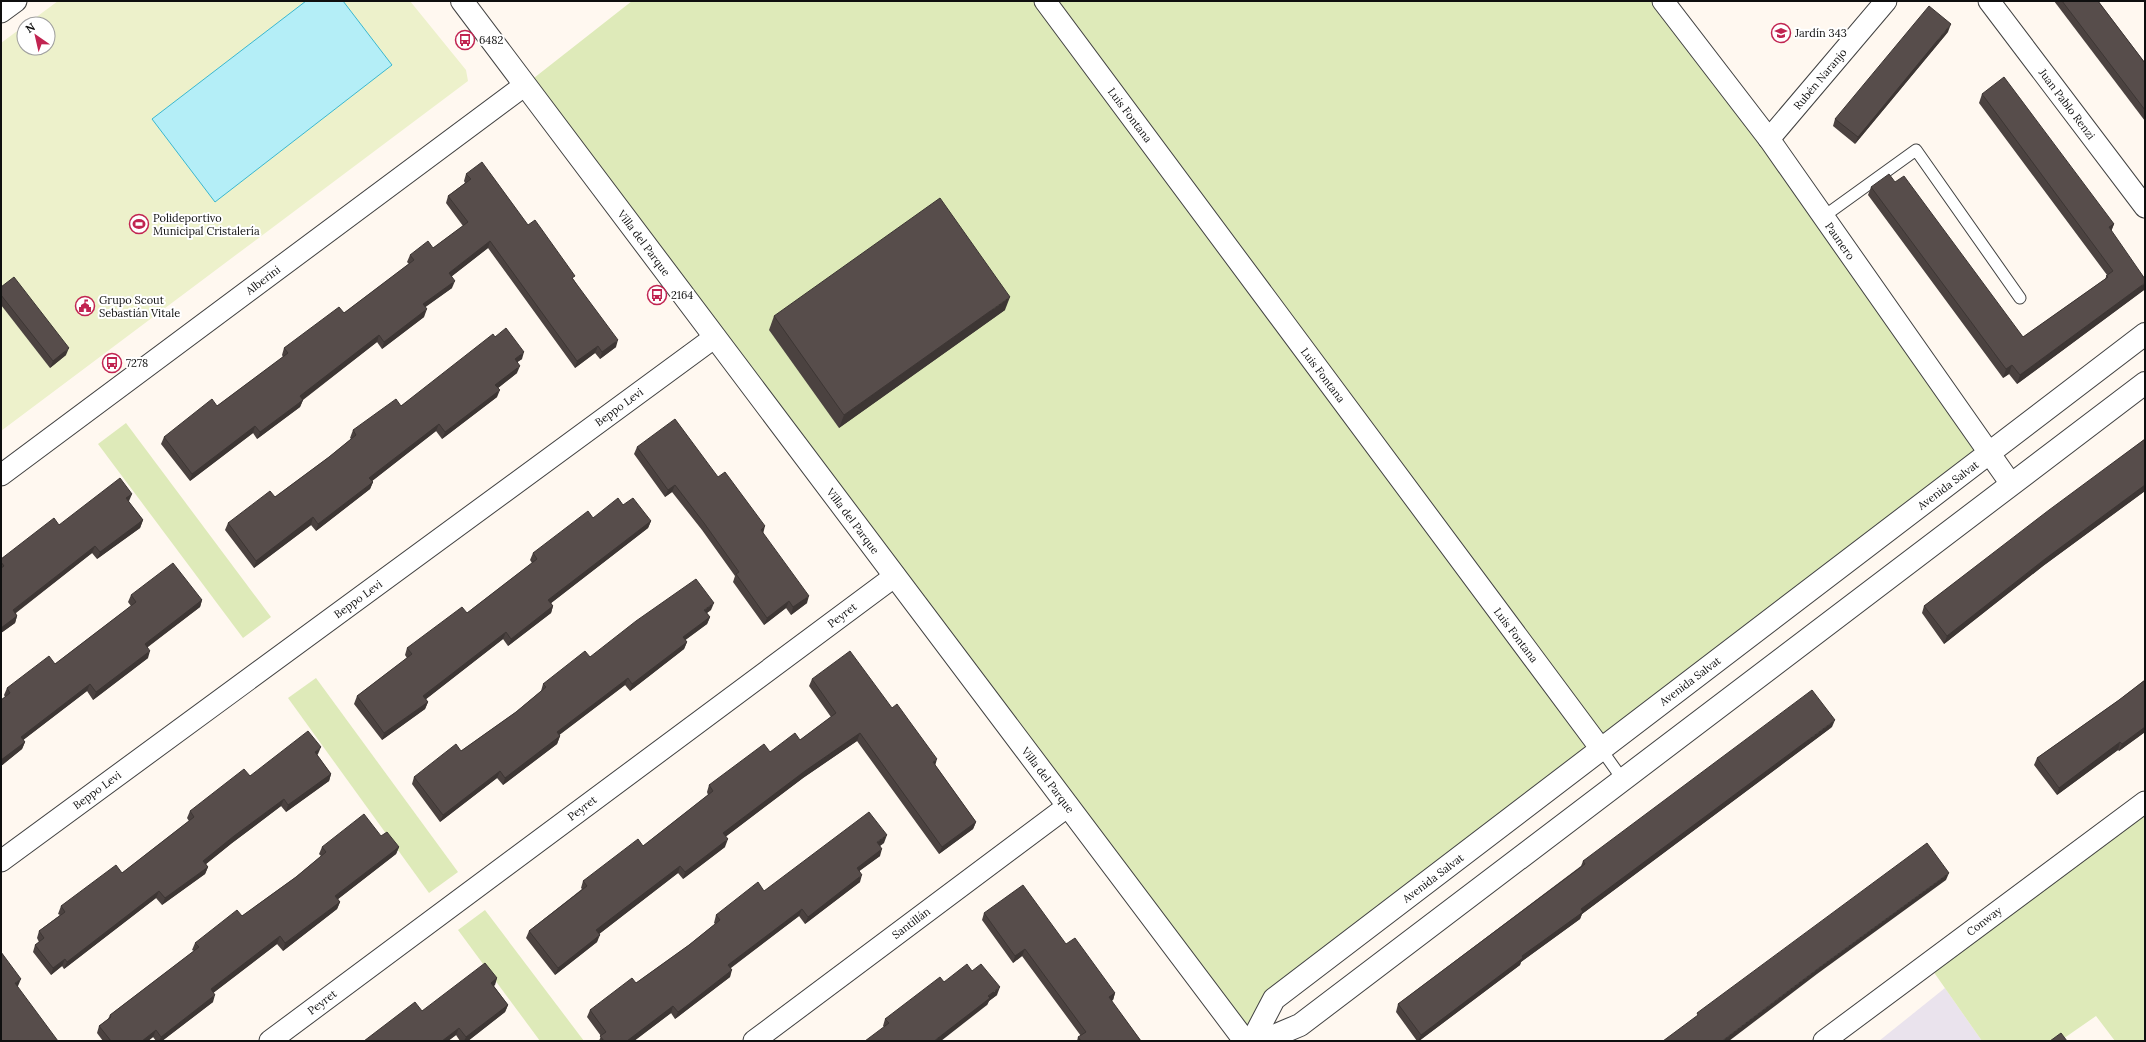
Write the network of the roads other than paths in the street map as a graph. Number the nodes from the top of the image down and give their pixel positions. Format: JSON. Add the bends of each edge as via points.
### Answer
{"nodes":[{"id":1,"x":16,"y":1,"type":"edge"},
{"id":2,"x":462,"y":1,"type":"edge"},
{"id":3,"x":1045,"y":1,"type":"edge"},
{"id":4,"x":1663,"y":1,"type":"edge"},
{"id":5,"x":1886,"y":1,"type":"edge"},
{"id":6,"x":1989,"y":1,"type":"edge"},
{"id":7,"x":1,"y":12,"type":"edge"},
{"id":8,"x":525,"y":85,"type":"junction"},
{"id":9,"x":1769,"y":139,"type":"junction"},
{"id":10,"x":2145,"y":207,"type":"edge"},
{"id":11,"x":1823,"y":217,"type":"junction"},
{"id":12,"x":2020,"y":298,"type":"dead end"},
{"id":13,"x":2145,"y":334,"type":"edge"},
{"id":14,"x":715,"y":337,"type":"junction"},
{"id":15,"x":2145,"y":383,"type":"edge"},
{"id":16,"x":1988,"y":454,"type":"junction"},
{"id":17,"x":1,"y":475,"type":"edge"},
{"id":18,"x":2012,"y":484,"type":"junction"},
{"id":19,"x":895,"y":576,"type":"junction"},
{"id":20,"x":1601,"y":750,"type":"junction"},
{"id":21,"x":1623,"y":780,"type":"junction"},
{"id":22,"x":2145,"y":802,"type":"edge"},
{"id":23,"x":1068,"y":806,"type":"junction"},
{"id":24,"x":1,"y":860,"type":"edge"},
{"id":25,"x":270,"y":1041,"type":"edge"},
{"id":26,"x":754,"y":1041,"type":"edge"},
{"id":27,"x":1245,"y":1041,"type":"edge"},
{"id":28,"x":1252,"y":1041,"type":"edge"},
{"id":29,"x":1262,"y":1041,"type":"edge"},
{"id":30,"x":1824,"y":1041,"type":"edge"}],
"edges":[{"from":1,"to":7,"type":"street"},
{"from":2,"to":8,"type":"street","name":"Villa del Parque"},
{"from":3,"to":20,"type":"street","name":"Luis Fontana"},
{"from":4,"to":9,"type":"street","name":"Paunero"},
{"from":5,"to":9,"type":"street","name":"Rubén Naranjo"},
{"from":6,"to":10,"type":"street","name":"Juan Pablo Renzi"},
{"from":8,"to":14,"type":"street","name":"Villa del Parque"},
{"from":8,"to":17,"type":"street","name":"Alberini"},
{"from":9,"to":11,"type":"street","name":"Paunero"},
{"from":11,"to":12,"type":"lane","via":[[1916,150]]},
{"from":11,"to":16,"type":"street","name":"Paunero"},
{"from":13,"to":16,"type":"street","name":"Avenida Salvat"},
{"from":14,"to":19,"type":"street","name":"Villa del Parque"},
{"from":14,"to":24,"type":"street","name":"Beppo Levi"},
{"from":15,"to":18,"type":"street"},
{"from":16,"to":18,"type":"street","name":"Paunero"},
{"from":16,"to":20,"type":"street","name":"Avenida Salvat"},
{"from":18,"to":21,"type":"street"},
{"from":19,"to":23,"type":"street","name":"Villa del Parque"},
{"from":19,"to":25,"type":"street","name":"Peyret"},
{"from":20,"to":21,"type":"lane"},
{"from":20,"to":28,"type":"street","name":"Avenida Salvat","via":[[1274,999]]},
{"from":21,"to":29,"type":"street","via":[[1300,1025]]},
{"from":22,"to":30,"type":"street","name":"Conway"},
{"from":23,"to":26,"type":"street","name":"Santillán"},
{"from":23,"to":27,"type":"street","name":"Villa del Parque"}]}
